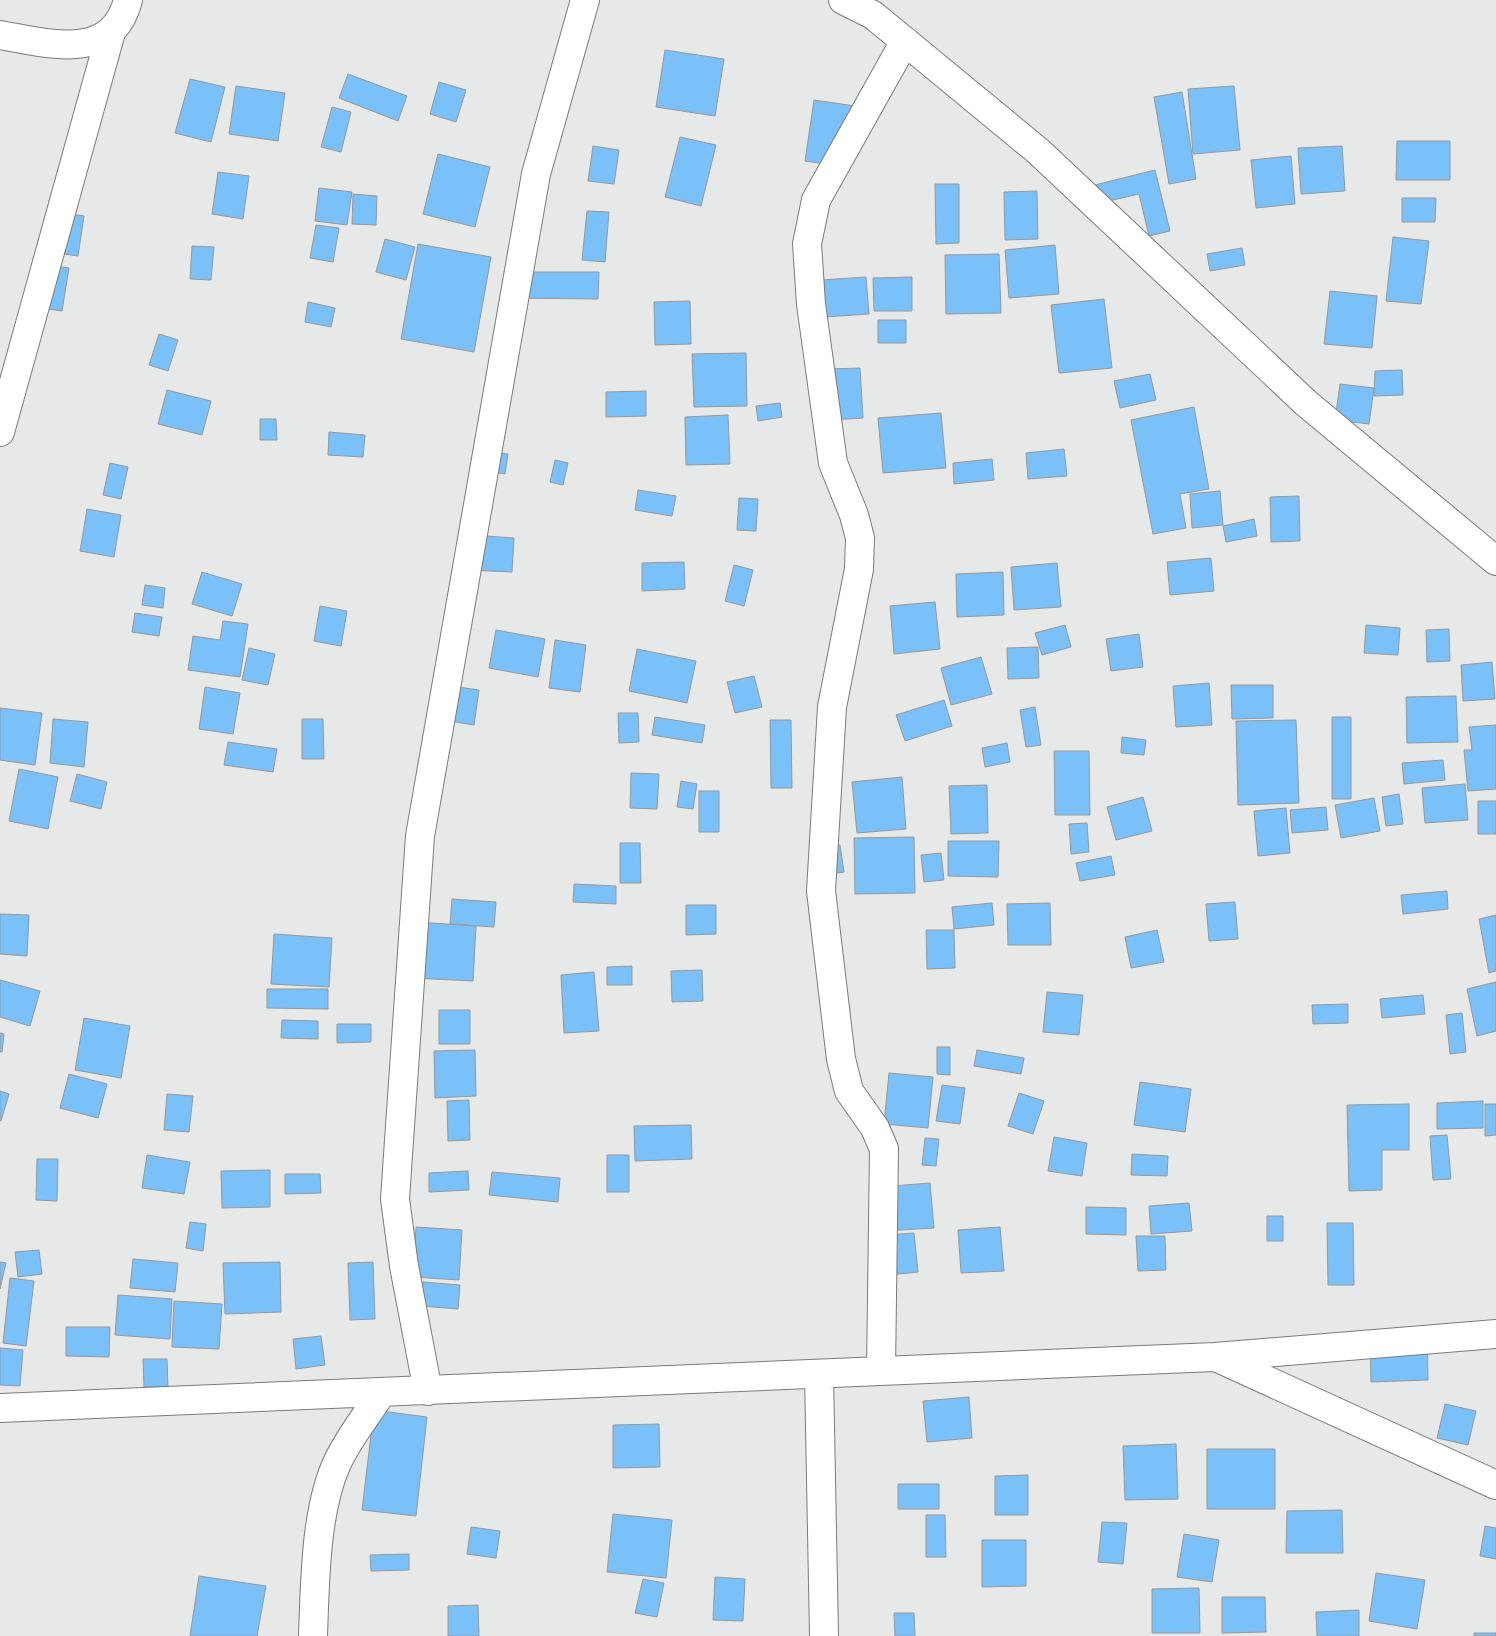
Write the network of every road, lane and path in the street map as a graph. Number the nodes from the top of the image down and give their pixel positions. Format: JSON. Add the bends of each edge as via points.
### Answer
{"nodes":[{"id":1,"x":128,"y":0,"type":"edge"},
{"id":2,"x":586,"y":0,"type":"edge"},
{"id":3,"x":843,"y":0,"type":"edge"},
{"id":4,"x":874,"y":7,"type":"edge"},
{"id":5,"x":112,"y":32,"type":"junction"},
{"id":6,"x":0,"y":35,"type":"edge"},
{"id":7,"x":905,"y":41,"type":"junction"},
{"id":8,"x":0,"y":432,"type":"edge"},
{"id":9,"x":1496,"y":561,"type":"edge"},
{"id":10,"x":1496,"y":1334,"type":"edge"},
{"id":11,"x":1215,"y":1357,"type":"junction"},
{"id":12,"x":881,"y":1371,"type":"junction"},
{"id":13,"x":819,"y":1374,"type":"junction"},
{"id":14,"x":428,"y":1390,"type":"junction"},
{"id":15,"x":382,"y":1392,"type":"junction"},
{"id":16,"x":0,"y":1408,"type":"edge"},
{"id":17,"x":1496,"y":1485,"type":"edge"},
{"id":18,"x":312,"y":1636,"type":"edge"},
{"id":19,"x":824,"y":1636,"type":"edge"}],
"edges":[{"from":1,"to":5,"type":"street"},
{"from":2,"to":14,"type":"street","via":[[536,174],[420,836],[395,1199],[404,1266]]},
{"from":3,"to":4,"type":"street"},
{"from":4,"to":7,"type":"street"},
{"from":5,"to":6,"type":"street","via":[[89,43],[62,45]]},
{"from":5,"to":8,"type":"street"},
{"from":7,"to":9,"type":"street","via":[[1038,151],[1306,404]]},
{"from":7,"to":12,"type":"street","via":[[816,200],[807,244],[811,304],[833,463],[860,538],[859,569],[832,707],[821,891],[841,1059],[849,1091],[875,1128],[884,1149]]},
{"from":10,"to":11,"type":"street"},
{"from":11,"to":12,"type":"street"},
{"from":11,"to":17,"type":"street"},
{"from":12,"to":13,"type":"street"},
{"from":13,"to":14,"type":"street"},
{"from":13,"to":19,"type":"street"},
{"from":14,"to":15,"type":"street"},
{"from":15,"to":16,"type":"street"},
{"from":15,"to":18,"type":"street","via":[[337,1463],[324,1503]]}]}
